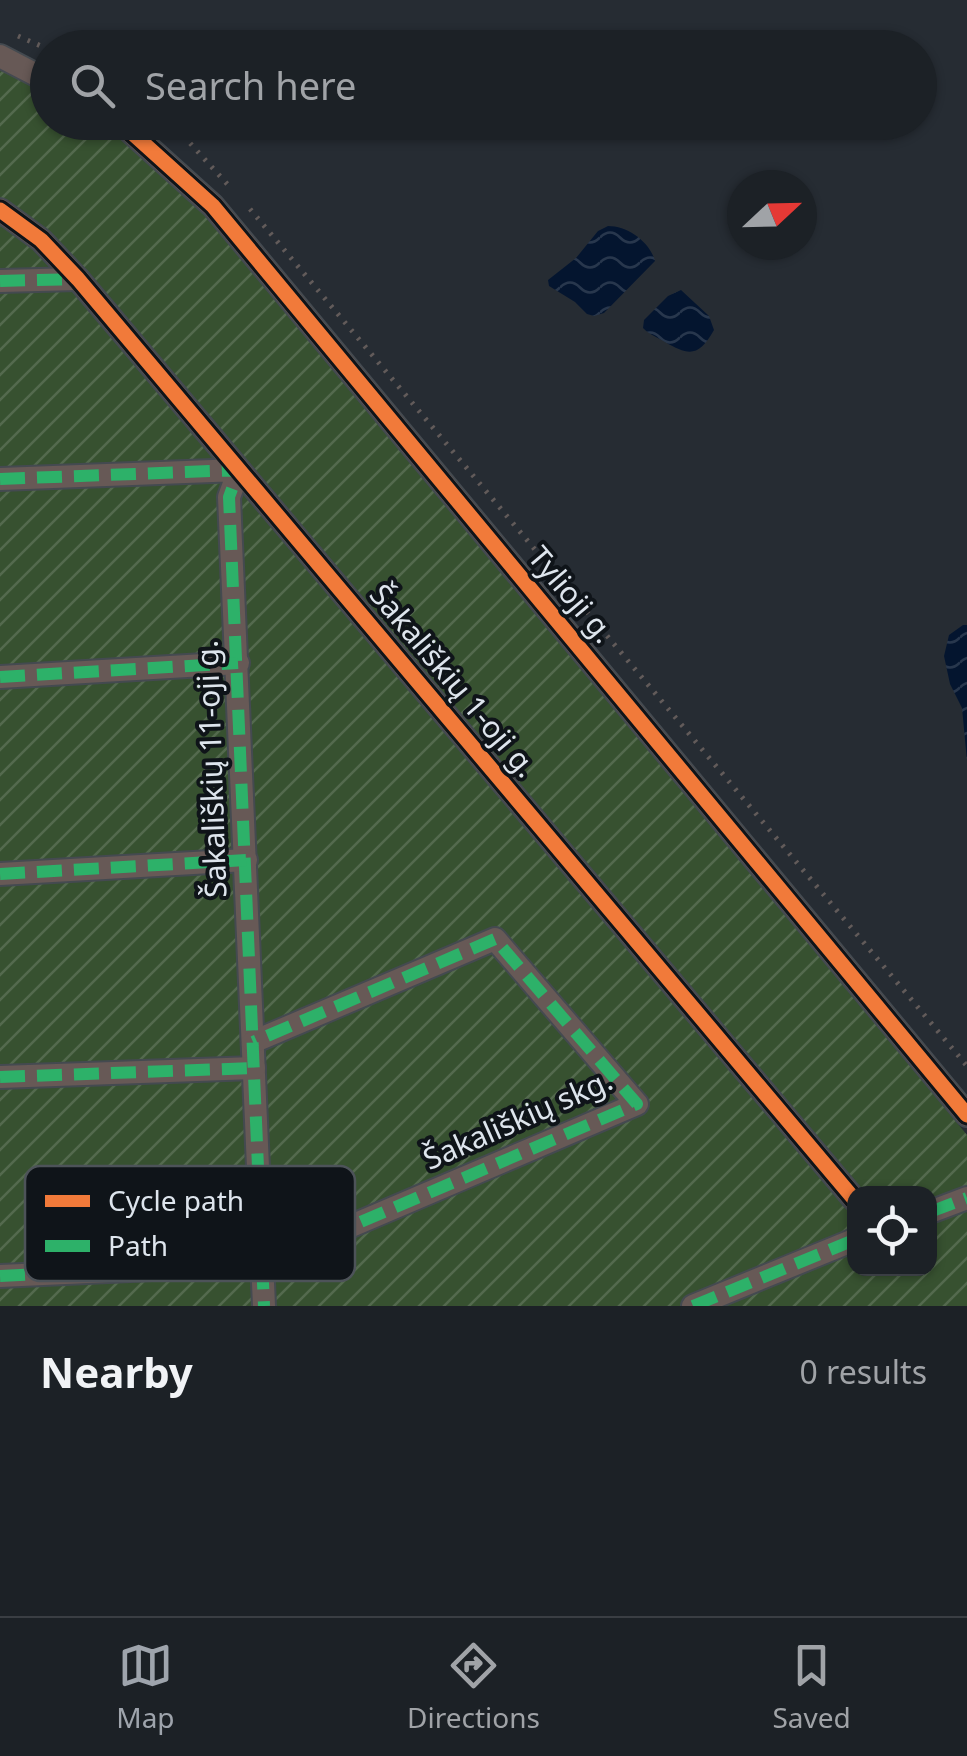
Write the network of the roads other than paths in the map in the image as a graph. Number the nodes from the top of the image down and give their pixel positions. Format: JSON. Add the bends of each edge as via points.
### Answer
{"nodes":[{"id":1,"x":0,"y":56,"type":"edge"},
{"id":2,"x":30,"y":72,"type":"edge"},
{"id":3,"x":140,"y":140,"type":"edge"},
{"id":4,"x":0,"y":210,"type":"edge"},
{"id":5,"x":78,"y":279,"type":"junction"},
{"id":6,"x":0,"y":281,"type":"edge"},
{"id":7,"x":238,"y":470,"type":"junction"},
{"id":8,"x":0,"y":478,"type":"edge"},
{"id":9,"x":238,"y":663,"type":"junction"},
{"id":10,"x":0,"y":677,"type":"edge"},
{"id":11,"x":246,"y":860,"type":"junction"},
{"id":12,"x":0,"y":874,"type":"edge"},
{"id":13,"x":253,"y":1042,"type":"junction"},
{"id":14,"x":254,"y":1068,"type":"junction"},
{"id":15,"x":0,"y":1077,"type":"edge"},
{"id":16,"x":967,"y":1115,"type":"edge"},
{"id":17,"x":258,"y":1166,"type":"edge"},
{"id":18,"x":847,"y":1191,"type":"edge"},
{"id":19,"x":967,"y":1198,"type":"edge"},
{"id":20,"x":937,"y":1209,"type":"edge"},
{"id":21,"x":355,"y":1224,"type":"edge"},
{"id":22,"x":847,"y":1243,"type":"edge"},
{"id":23,"x":25,"y":1275,"type":"edge"},
{"id":24,"x":0,"y":1276,"type":"edge"},
{"id":25,"x":263,"y":1281,"type":"edge"},
{"id":26,"x":264,"y":1306,"type":"edge"},
{"id":27,"x":694,"y":1306,"type":"edge"}],
"edges":[{"from":1,"to":2,"type":"street"},
{"from":3,"to":16,"type":"street","name":"Tylioji g.","via":[[214,206]]},
{"from":4,"to":5,"type":"street","name":"Šakališkių 1-oji g."},
{"from":5,"to":6,"type":"street"},
{"from":5,"to":7,"type":"street","name":"Šakališkių 1-oji g."},
{"from":7,"to":8,"type":"street"},
{"from":7,"to":9,"type":"street","name":"Šakališkių 11-oji g.","via":[[230,497]]},
{"from":7,"to":18,"type":"street","name":"Šakališkių 1-oji g."},
{"from":9,"to":10,"type":"street"},
{"from":9,"to":11,"type":"street","name":"Šakališkių 11-oji g."},
{"from":11,"to":12,"type":"street"},
{"from":11,"to":13,"type":"street","name":"Šakališkių 11-oji g."},
{"from":13,"to":14,"type":"street","name":"Šakališkių 11-oji g."},
{"from":13,"to":21,"type":"street","name":"Šakališkių skg.","via":[[496,939],[637,1104]]},
{"from":14,"to":15,"type":"street"},
{"from":14,"to":17,"type":"street","name":"Šakališkių 11-oji g."},
{"from":19,"to":20,"type":"street"},
{"from":22,"to":27,"type":"street"},
{"from":23,"to":24,"type":"street"},
{"from":25,"to":26,"type":"street","name":"Šakališkių 11-oji g."}]}
